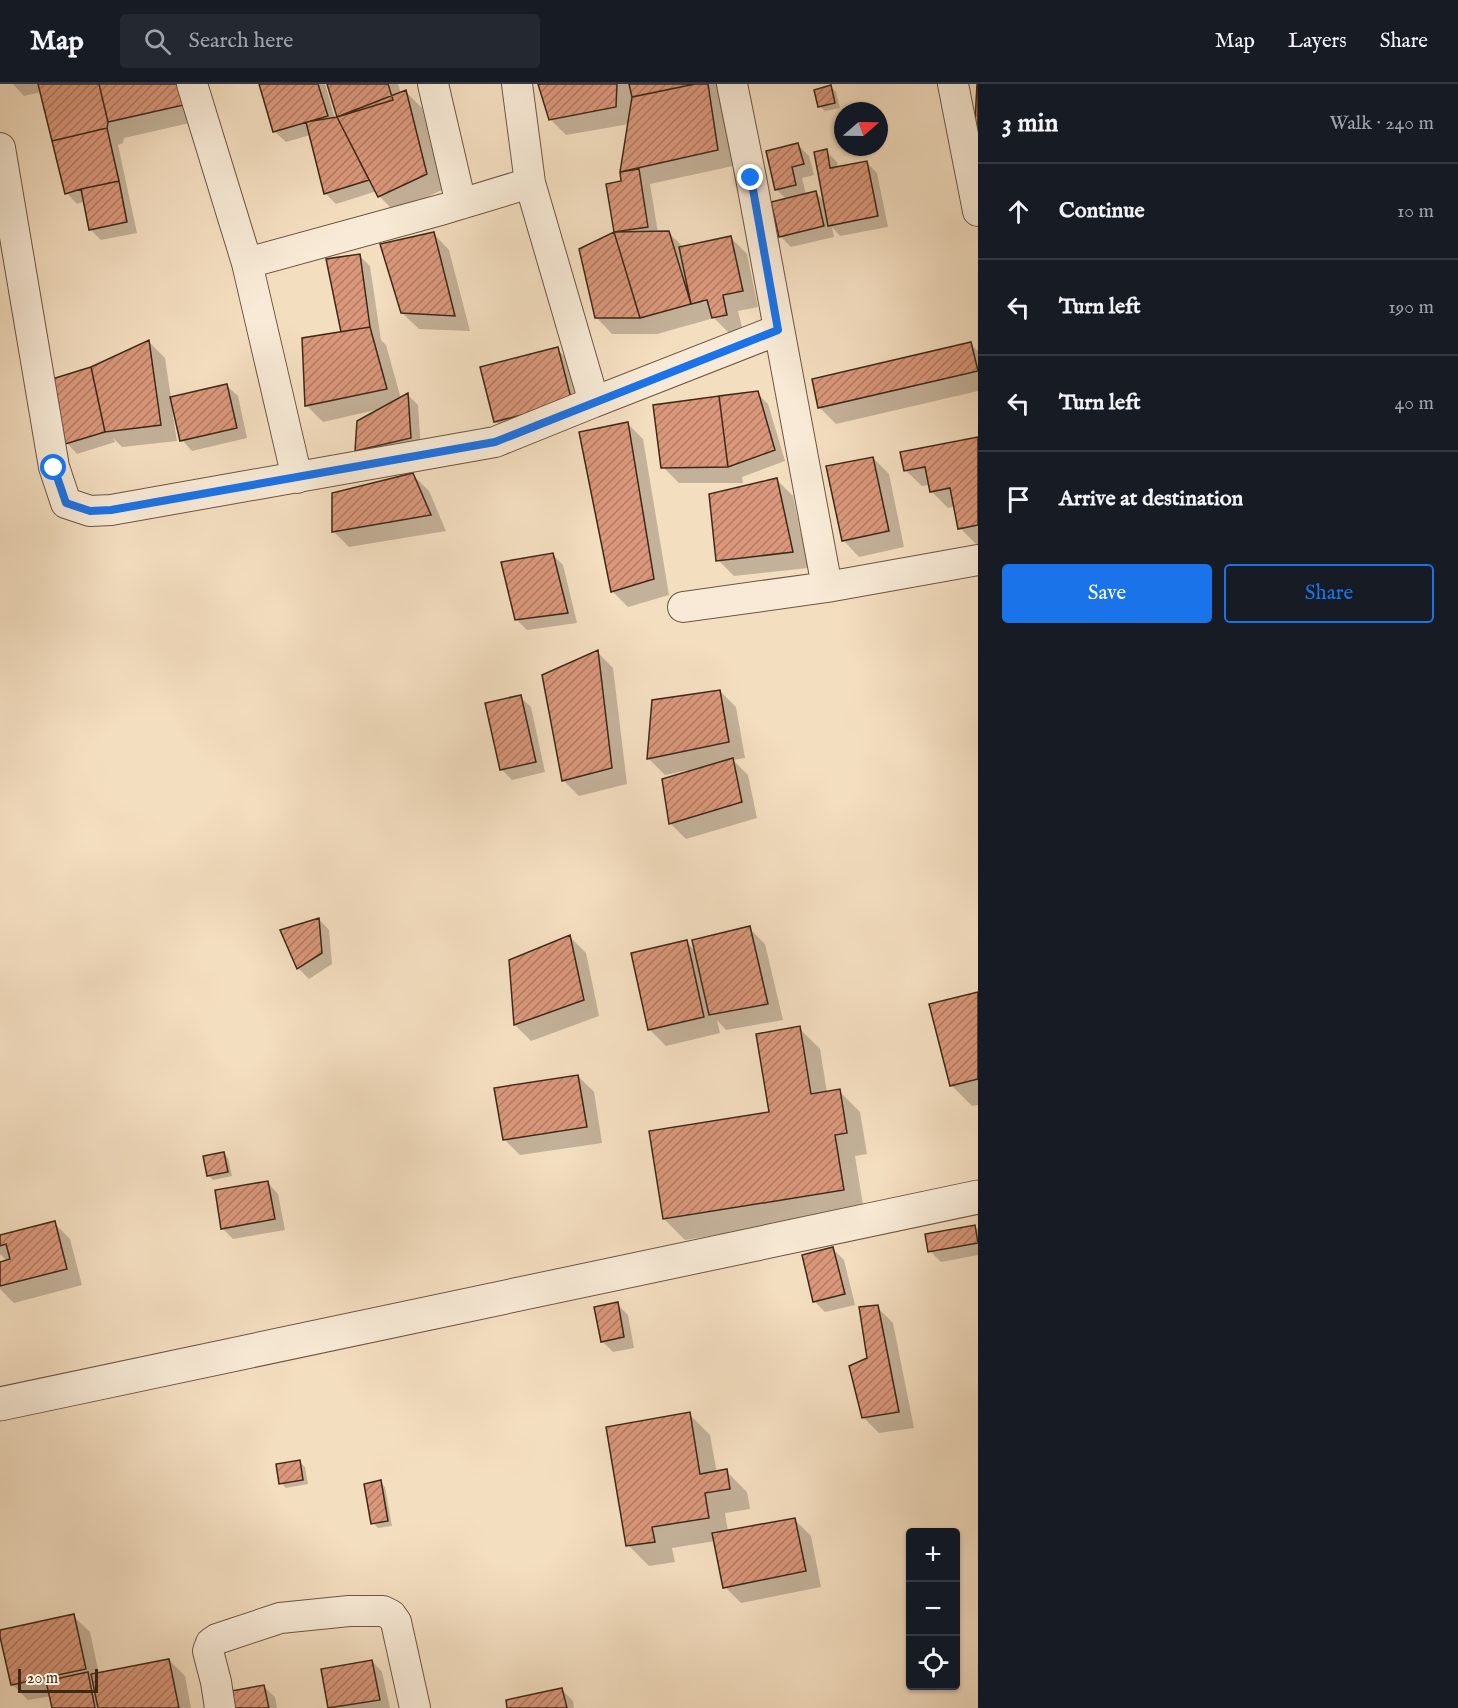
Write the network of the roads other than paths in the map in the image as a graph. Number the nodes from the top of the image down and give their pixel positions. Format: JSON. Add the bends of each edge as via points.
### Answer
{"nodes":[{"id":1,"x":192,"y":84,"type":"edge"},
{"id":2,"x":433,"y":84,"type":"edge"},
{"id":3,"x":517,"y":84,"type":"edge"},
{"id":4,"x":732,"y":84,"type":"edge"},
{"id":5,"x":952,"y":84,"type":"edge"},
{"id":6,"x":0,"y":148,"type":"edge"},
{"id":7,"x":972,"y":150,"type":"edge"},
{"id":8,"x":530,"y":183,"type":"junction"},
{"id":9,"x":461,"y":204,"type":"junction"},
{"id":10,"x":978,"y":211,"type":"edge"},
{"id":11,"x":247,"y":262,"type":"junction"},
{"id":12,"x":778,"y":330,"type":"junction"},
{"id":13,"x":594,"y":402,"type":"junction"},
{"id":14,"x":297,"y":478,"type":"junction"},
{"id":15,"x":978,"y":560,"type":"edge"},
{"id":16,"x":827,"y":587,"type":"junction"},
{"id":17,"x":683,"y":607,"type":"dead end"},
{"id":18,"x":978,"y":1197,"type":"edge"},
{"id":19,"x":0,"y":1404,"type":"edge"},
{"id":20,"x":220,"y":1708,"type":"edge"},
{"id":21,"x":415,"y":1708,"type":"edge"}],
"edges":[{"from":1,"to":11,"type":"street"},
{"from":2,"to":9,"type":"street"},
{"from":3,"to":8,"type":"street"},
{"from":4,"to":12,"type":"street"},
{"from":5,"to":7,"type":"street"},
{"from":6,"to":14,"type":"street","via":[[54,468],[66,503],[90,511],[111,510]]},
{"from":7,"to":10,"type":"street"},
{"from":8,"to":9,"type":"street"},
{"from":8,"to":13,"type":"street"},
{"from":9,"to":11,"type":"street"},
{"from":11,"to":14,"type":"street"},
{"from":12,"to":13,"type":"street"},
{"from":12,"to":16,"type":"street"},
{"from":13,"to":14,"type":"street","via":[[495,442]]},
{"from":15,"to":16,"type":"street"},
{"from":16,"to":17,"type":"street"},
{"from":18,"to":19,"type":"street"},
{"from":20,"to":21,"type":"street","via":[[208,1651],[217,1639],[280,1618],[383,1611],[396,1622]]}]}
